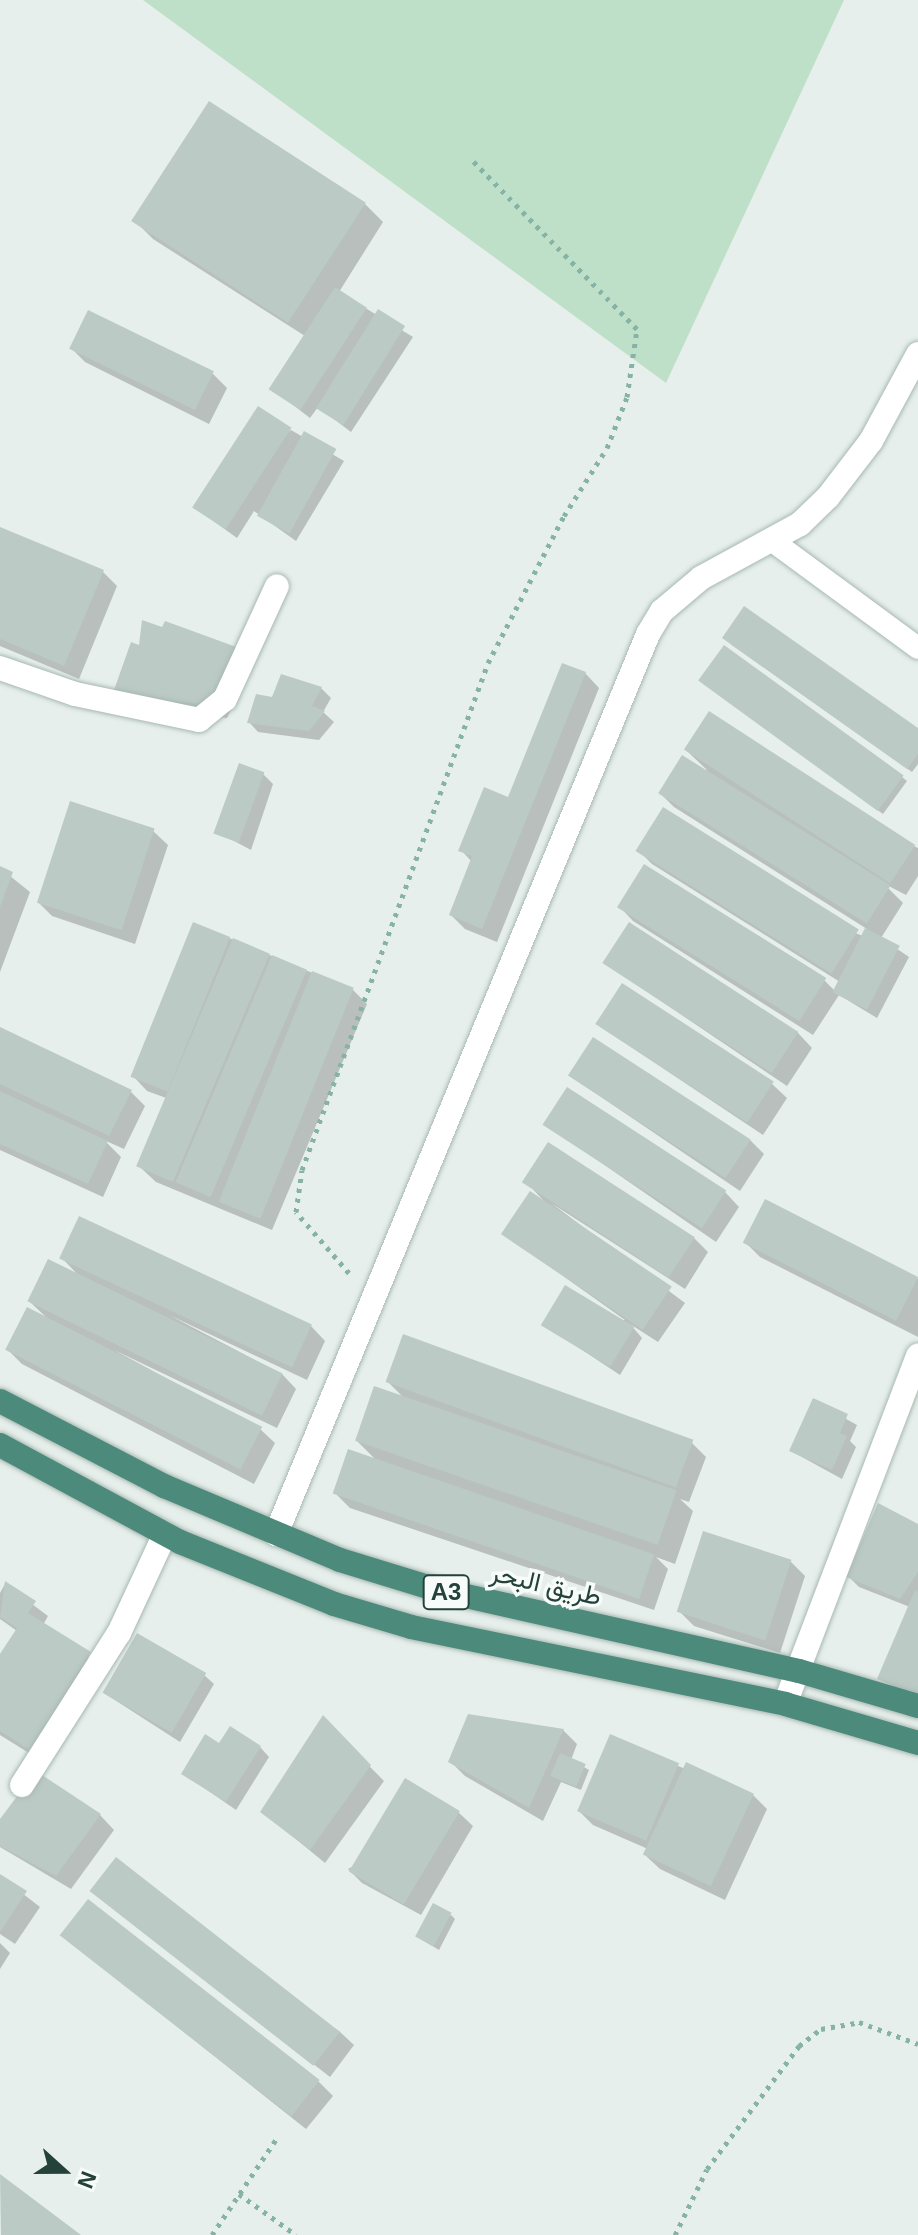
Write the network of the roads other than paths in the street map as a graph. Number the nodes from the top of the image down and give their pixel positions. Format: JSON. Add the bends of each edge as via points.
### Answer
{"nodes":[{"id":1,"x":918,"y":354,"type":"edge"},
{"id":2,"x":771,"y":540,"type":"junction"},
{"id":3,"x":277,"y":586,"type":"dead end"},
{"id":4,"x":918,"y":648,"type":"edge"},
{"id":5,"x":0,"y":668,"type":"edge"},
{"id":6,"x":918,"y":1356,"type":"edge"},
{"id":7,"x":0,"y":1401,"type":"edge"},
{"id":8,"x":0,"y":1445,"type":"edge"},
{"id":9,"x":165,"y":1534,"type":"junction"},
{"id":10,"x":276,"y":1534,"type":"junction"},
{"id":11,"x":799,"y":1671,"type":"junction"},
{"id":12,"x":785,"y":1704,"type":"junction"},
{"id":13,"x":918,"y":1706,"type":"edge"},
{"id":14,"x":918,"y":1743,"type":"edge"},
{"id":15,"x":22,"y":1785,"type":"dead end"}],
"edges":[{"from":1,"to":2,"type":"street","via":[[851,470],[800,524]]},
{"from":2,"to":4,"type":"lane"},
{"from":2,"to":10,"type":"street","via":[[677,597],[662,611],[627,674]]},
{"from":3,"to":5,"type":"street","via":[[225,699],[199,720],[75,694]]},
{"from":6,"to":11,"type":"street"},
{"from":7,"to":10,"type":"highway","name":"طريق البحر","number":"A3","via":[[164,1486]]},
{"from":8,"to":9,"type":"highway","number":"A3"},
{"from":9,"to":12,"type":"highway","number":"A3","via":[[255,1576],[411,1627]]},
{"from":9,"to":15,"type":"street","via":[[119,1633]]},
{"from":10,"to":11,"type":"highway","name":"طريق البحر","number":"A3","via":[[435,1589]]},
{"from":11,"to":12,"type":"street"},
{"from":11,"to":13,"type":"highway","name":"طريق البحر","number":"A3"},
{"from":12,"to":14,"type":"highway","number":"A3"}]}
